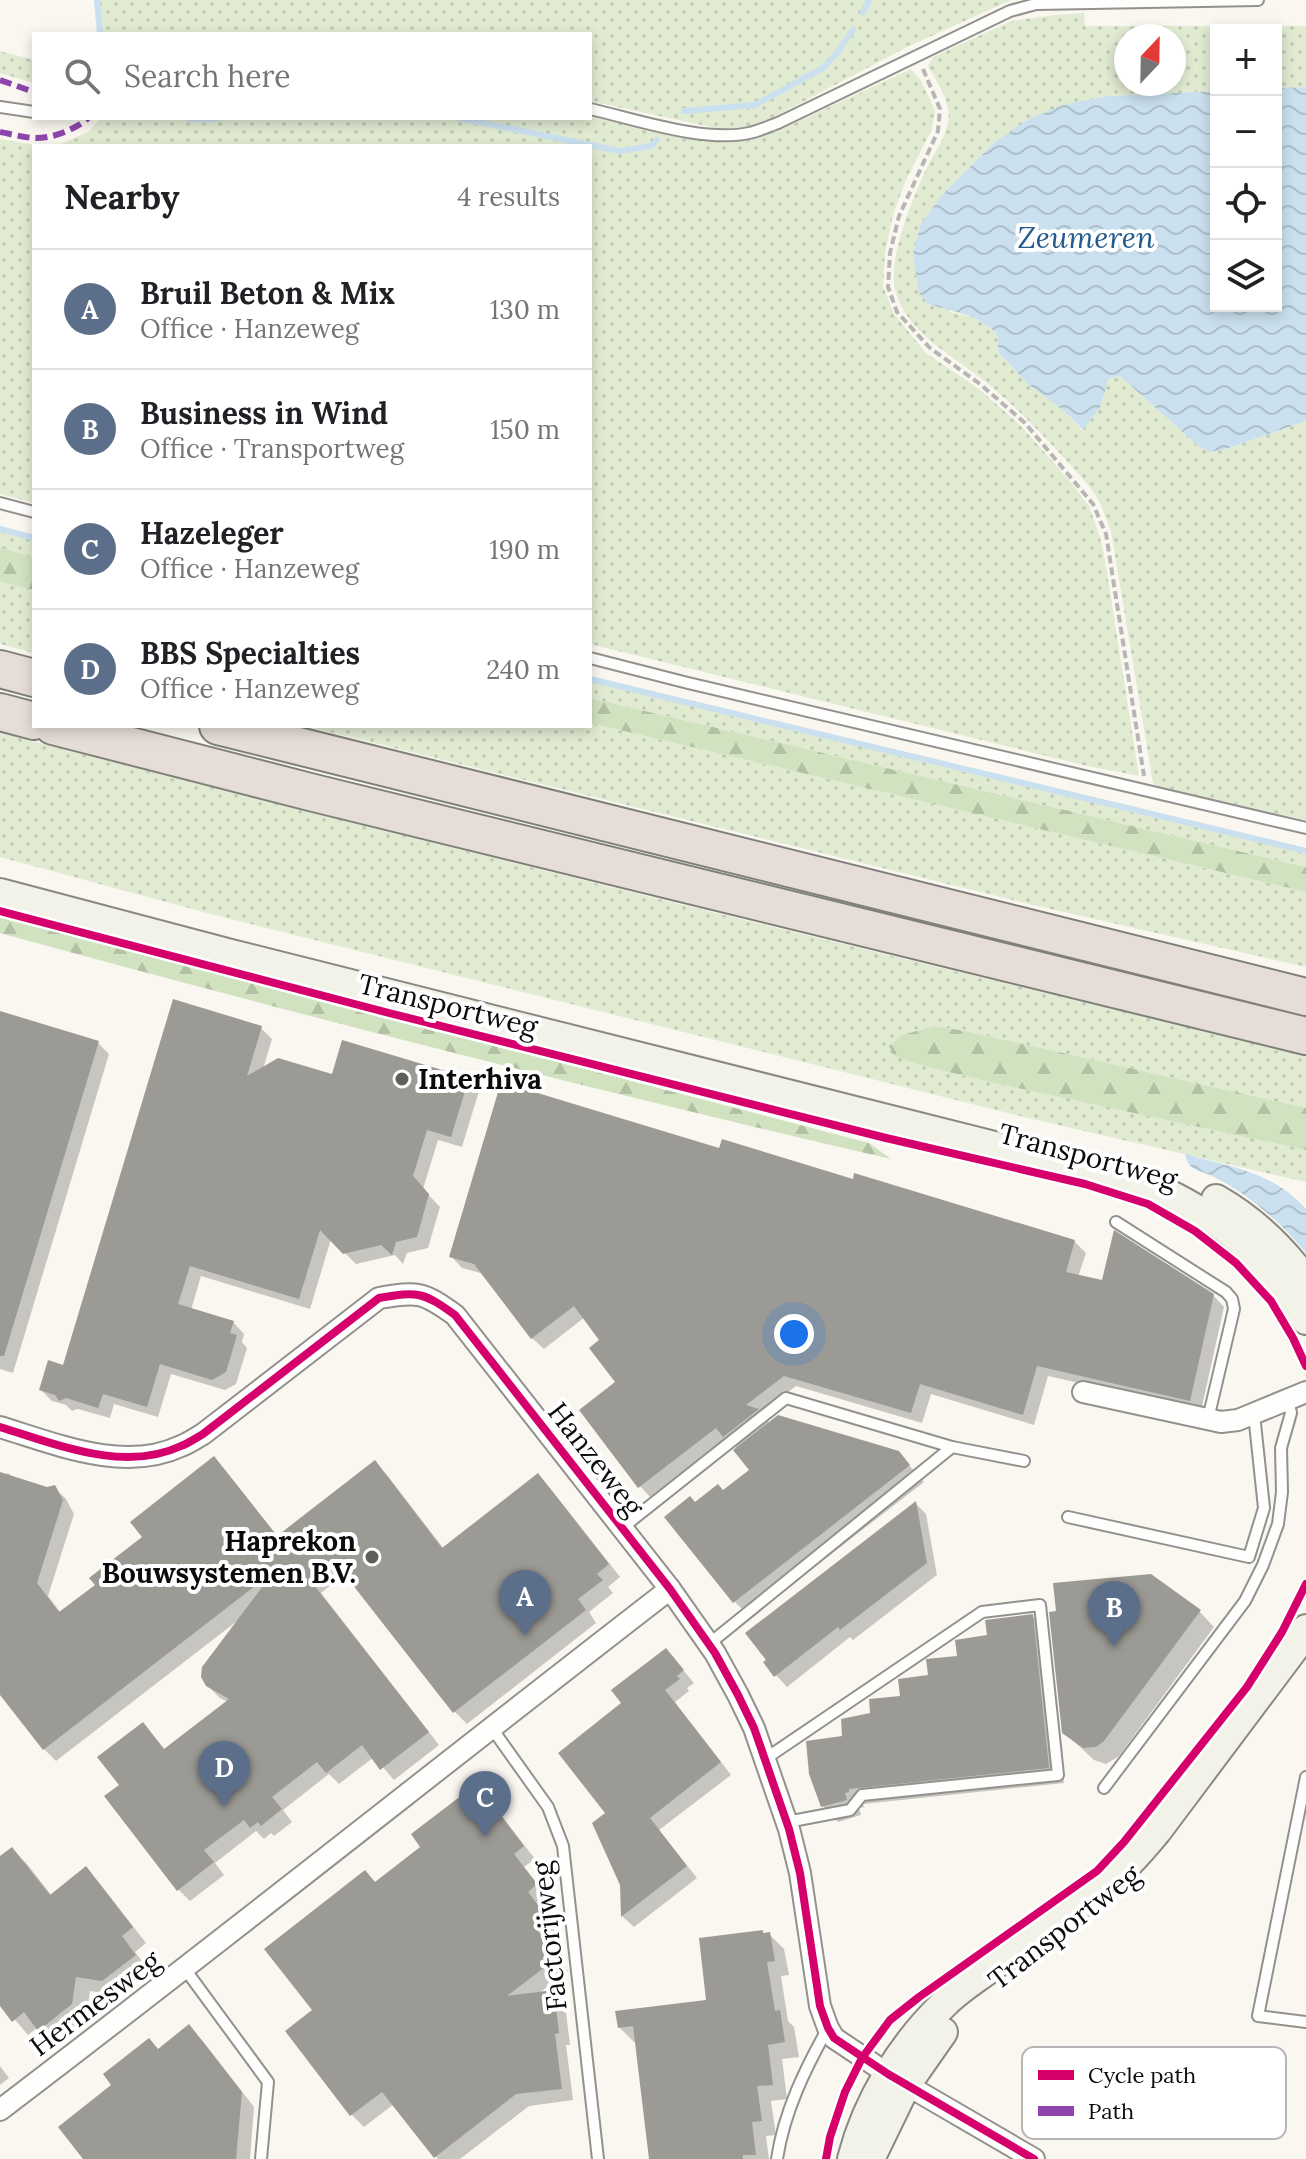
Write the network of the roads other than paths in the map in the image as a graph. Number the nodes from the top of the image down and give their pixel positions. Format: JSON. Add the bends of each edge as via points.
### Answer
{"nodes":[{"id":1,"x":1258,"y":0,"type":"edge"},
{"id":2,"x":0,"y":107,"type":"edge"},
{"id":3,"x":592,"y":109,"type":"edge"},
{"id":4,"x":32,"y":112,"type":"edge"},
{"id":5,"x":0,"y":503,"type":"edge"},
{"id":6,"x":32,"y":511,"type":"edge"},
{"id":7,"x":592,"y":659,"type":"edge"},
{"id":8,"x":0,"y":669,"type":"edge"},
{"id":9,"x":32,"y":677,"type":"edge"},
{"id":10,"x":0,"y":712,"type":"edge"},
{"id":11,"x":32,"y":720,"type":"edge"},
{"id":12,"x":61,"y":728,"type":"edge"},
{"id":13,"x":226,"y":728,"type":"edge"},
{"id":14,"x":1306,"y":828,"type":"edge"},
{"id":15,"x":0,"y":878,"type":"edge"},
{"id":16,"x":0,"y":893,"type":"edge"},
{"id":17,"x":1306,"y":997,"type":"edge"},
{"id":18,"x":1306,"y":1036,"type":"edge"},
{"id":19,"x":1116,"y":1222,"type":"dead end"},
{"id":20,"x":1306,"y":1281,"type":"edge"},
{"id":21,"x":1306,"y":1320,"type":"edge"},
{"id":22,"x":1083,"y":1392,"type":"dead end"},
{"id":23,"x":1297,"y":1396,"type":"edge"},
{"id":24,"x":1254,"y":1414,"type":"junction"},
{"id":25,"x":1208,"y":1419,"type":"junction"},
{"id":26,"x":0,"y":1427,"type":"edge"},
{"id":27,"x":952,"y":1447,"type":"junction"},
{"id":28,"x":1024,"y":1461,"type":"dead end"},
{"id":29,"x":1068,"y":1517,"type":"dead end"},
{"id":30,"x":622,"y":1528,"type":"junction"},
{"id":31,"x":670,"y":1589,"type":"junction"},
{"id":32,"x":1306,"y":1629,"type":"edge"},
{"id":33,"x":709,"y":1644,"type":"junction"},
{"id":34,"x":1306,"y":1653,"type":"edge"},
{"id":35,"x":491,"y":1727,"type":"junction"},
{"id":36,"x":765,"y":1759,"type":"junction"},
{"id":37,"x":1306,"y":1777,"type":"edge"},
{"id":38,"x":1104,"y":1788,"type":"dead end"},
{"id":39,"x":787,"y":1822,"type":"junction"},
{"id":40,"x":185,"y":1969,"type":"junction"},
{"id":41,"x":1306,"y":2022,"type":"edge"},
{"id":42,"x":828,"y":2028,"type":"junction"},
{"id":43,"x":897,"y":2080,"type":"junction"},
{"id":44,"x":0,"y":2110,"type":"edge"},
{"id":45,"x":261,"y":2159,"type":"edge"},
{"id":46,"x":598,"y":2159,"type":"edge"},
{"id":47,"x":777,"y":2159,"type":"edge"},
{"id":48,"x":852,"y":2159,"type":"edge"},
{"id":49,"x":870,"y":2159,"type":"edge"},
{"id":50,"x":1034,"y":2159,"type":"edge"}],
"edges":[{"from":1,"to":3,"type":"lane","via":[[1036,4],[1010,11],[749,133],[722,136],[680,130]]},
{"from":2,"to":4,"type":"lane"},
{"from":5,"to":6,"type":"lane"},
{"from":7,"to":14,"type":"lane"},
{"from":8,"to":9,"type":"highway"},
{"from":10,"to":11,"type":"highway"},
{"from":12,"to":18,"type":"highway"},
{"from":13,"to":17,"type":"highway"},
{"from":15,"to":20,"type":"street","name":"Transportweg","via":[[668,1051],[1141,1166],[1195,1187],[1236,1211]]},
{"from":16,"to":21,"type":"street","name":"Transportweg","via":[[1149,1185],[1229,1230],[1269,1269]]},
{"from":19,"to":25,"type":"lane","name":"Transportweg","via":[[1232,1299]]},
{"from":22,"to":25,"type":"street"},
{"from":23,"to":24,"type":"street"},
{"from":23,"to":38,"type":"lane","via":[[1281,1448],[1278,1524],[1263,1565],[1245,1601]]},
{"from":24,"to":25,"type":"street","via":[[1221,1422]]},
{"from":24,"to":29,"type":"lane","via":[[1264,1508],[1249,1557]]},
{"from":26,"to":30,"type":"street","name":"Hanzeweg","via":[[115,1457],[180,1447],[379,1298],[419,1293],[455,1315]]},
{"from":27,"to":28,"type":"lane","name":"Hanzeweg"},
{"from":27,"to":30,"type":"lane","name":"Hanzeweg","via":[[786,1398]]},
{"from":27,"to":33,"type":"lane"},
{"from":30,"to":31,"type":"street","name":"Hanzeweg"},
{"from":31,"to":33,"type":"street","name":"Hanzeweg"},
{"from":31,"to":35,"type":"street"},
{"from":32,"to":43,"type":"street","name":"Transportweg","via":[[1138,1853],[1084,1901],[946,2002],[922,2028]]},
{"from":33,"to":36,"type":"street","name":"Hanzeweg"},
{"from":34,"to":43,"type":"street","name":"Transportweg","via":[[1151,1859],[968,2003]]},
{"from":35,"to":40,"type":"street"},
{"from":35,"to":46,"type":"lane","name":"Factorijweg","via":[[548,1807],[563,1846]]},
{"from":36,"to":39,"type":"street","name":"Hanzeweg"},
{"from":36,"to":39,"type":"lane","via":[[982,1612],[1040,1605],[1058,1775],[862,1795],[850,1810]]},
{"from":37,"to":41,"type":"lane","via":[[1258,2016]]},
{"from":39,"to":42,"type":"street","name":"Hanzeweg"},
{"from":40,"to":44,"type":"street","name":"Hermesweg"},
{"from":40,"to":45,"type":"lane","via":[[268,2082]]},
{"from":42,"to":43,"type":"street","via":[[834,2038]]},
{"from":42,"to":47,"type":"lane","via":[[802,2074]]},
{"from":43,"to":48,"type":"street","via":[[877,2094]]},
{"from":43,"to":49,"type":"street"},
{"from":43,"to":50,"type":"street"}]}
